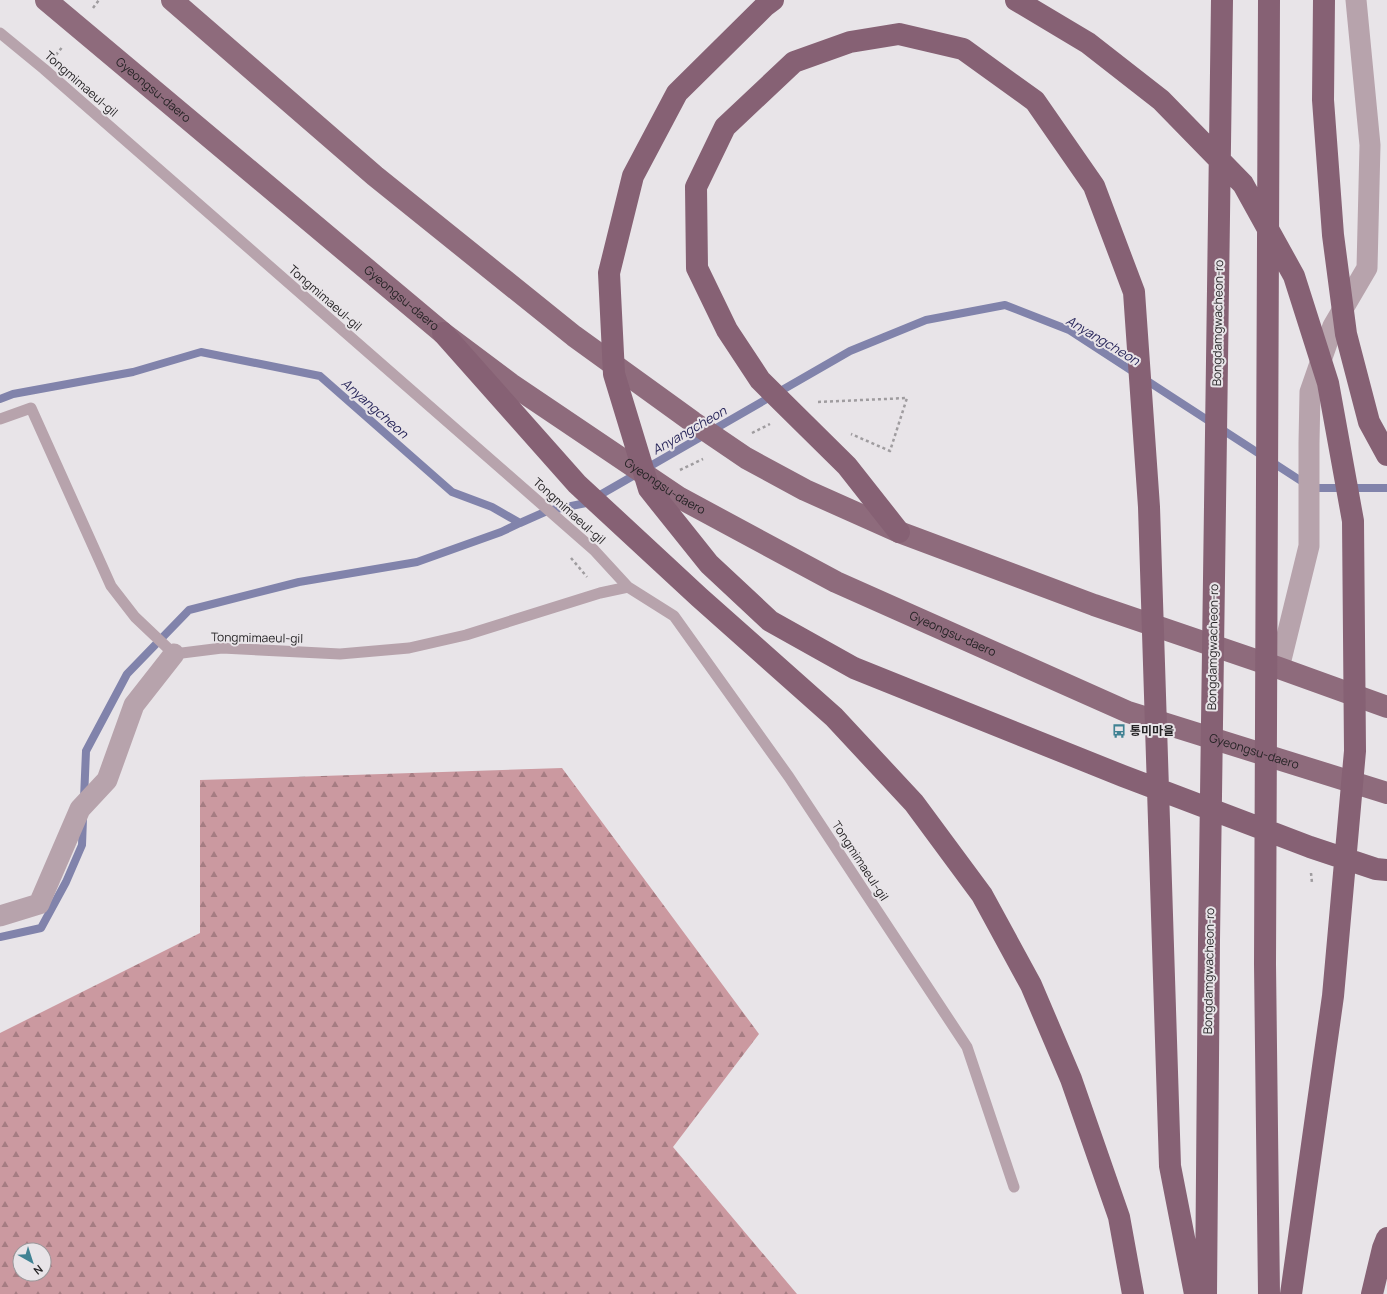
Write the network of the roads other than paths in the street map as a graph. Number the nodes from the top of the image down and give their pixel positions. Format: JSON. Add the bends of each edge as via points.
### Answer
{"nodes":[{"id":1,"x":46,"y":0,"type":"edge"},
{"id":2,"x":172,"y":0,"type":"edge"},
{"id":3,"x":1016,"y":0,"type":"edge"},
{"id":4,"x":1222,"y":0,"type":"edge"},
{"id":5,"x":1269,"y":0,"type":"edge"},
{"id":6,"x":1324,"y":0,"type":"edge"},
{"id":7,"x":1356,"y":0,"type":"edge"},
{"id":8,"x":769,"y":3,"type":"edge"},
{"id":9,"x":0,"y":33,"type":"edge"},
{"id":10,"x":443,"y":333,"type":"junction"},
{"id":11,"x":0,"y":419,"type":"edge"},
{"id":12,"x":1387,"y":455,"type":"edge"},
{"id":13,"x":899,"y":532,"type":"junction"},
{"id":14,"x":628,"y":587,"type":"junction"},
{"id":15,"x":174,"y":654,"type":"junction"},
{"id":16,"x":1279,"y":668,"type":"junction"},
{"id":17,"x":1387,"y":706,"type":"edge"},
{"id":18,"x":1387,"y":793,"type":"edge"},
{"id":19,"x":1387,"y":870,"type":"edge"},
{"id":20,"x":0,"y":916,"type":"edge"},
{"id":21,"x":1014,"y":1187,"type":"dead end"},
{"id":22,"x":1387,"y":1238,"type":"edge"},
{"id":23,"x":1133,"y":1294,"type":"edge"},
{"id":24,"x":1194,"y":1294,"type":"edge"},
{"id":25,"x":1206,"y":1294,"type":"edge"},
{"id":26,"x":1269,"y":1294,"type":"edge"},
{"id":27,"x":1291,"y":1294,"type":"edge"},
{"id":28,"x":1372,"y":1294,"type":"edge"}],
"edges":[{"from":1,"to":10,"type":"main road","name":"Gyeongsu-daero"},
{"from":2,"to":13,"type":"main road","via":[[375,176],[574,336],[746,458],[805,490]]},
{"from":3,"to":27,"type":"highway","via":[[1088,43],[1161,100],[1244,184],[1294,276],[1328,384],[1353,520],[1355,751],[1333,996]]},
{"from":4,"to":25,"type":"highway","name":"Bongdamgwacheon-ro"},
{"from":5,"to":26,"type":"highway","via":[[1265,964]]},
{"from":6,"to":12,"type":"highway","via":[[1322,100],[1333,235],[1346,334],[1370,422]]},
{"from":7,"to":16,"type":"street","via":[[1370,145],[1367,268],[1333,326],[1310,392],[1310,546]]},
{"from":8,"to":19,"type":"highway","via":[[677,93],[633,176],[609,273],[614,374],[649,489],[709,564],[770,621],[854,668],[1027,739],[1310,847],[1376,869]]},
{"from":9,"to":14,"type":"lane","name":"Tongmimaeul-gil","via":[[594,550]]},
{"from":10,"to":18,"type":"main road","name":"Gyeongsu-daero","via":[[511,384],[680,498],[836,582],[1128,712]]},
{"from":10,"to":23,"type":"highway","via":[[577,484],[834,717],[914,802],[982,895],[1031,986],[1071,1079],[1119,1217]]},
{"from":11,"to":15,"type":"lane","via":[[31,408],[111,586],[135,617]]},
{"from":13,"to":16,"type":"main road","via":[[1094,605]]},
{"from":13,"to":24,"type":"highway","via":[[847,466],[760,380],[727,330],[697,268],[696,187],[725,128],[794,62],[850,42],[899,34],[963,49],[1035,102],[1094,186],[1134,292],[1149,507],[1170,1166]]},
{"from":14,"to":15,"type":"lane","name":"Tongmimaeul-gil","via":[[600,593],[466,635],[409,648],[340,654],[222,648]]},
{"from":14,"to":21,"type":"lane","name":"Tongmimaeul-gil","via":[[674,616],[789,777],[967,1047]]},
{"from":15,"to":20,"type":"street","via":[[134,705],[107,780],[80,809],[39,904]]},
{"from":16,"to":17,"type":"main road"},
{"from":22,"to":28,"type":"highway"}]}
